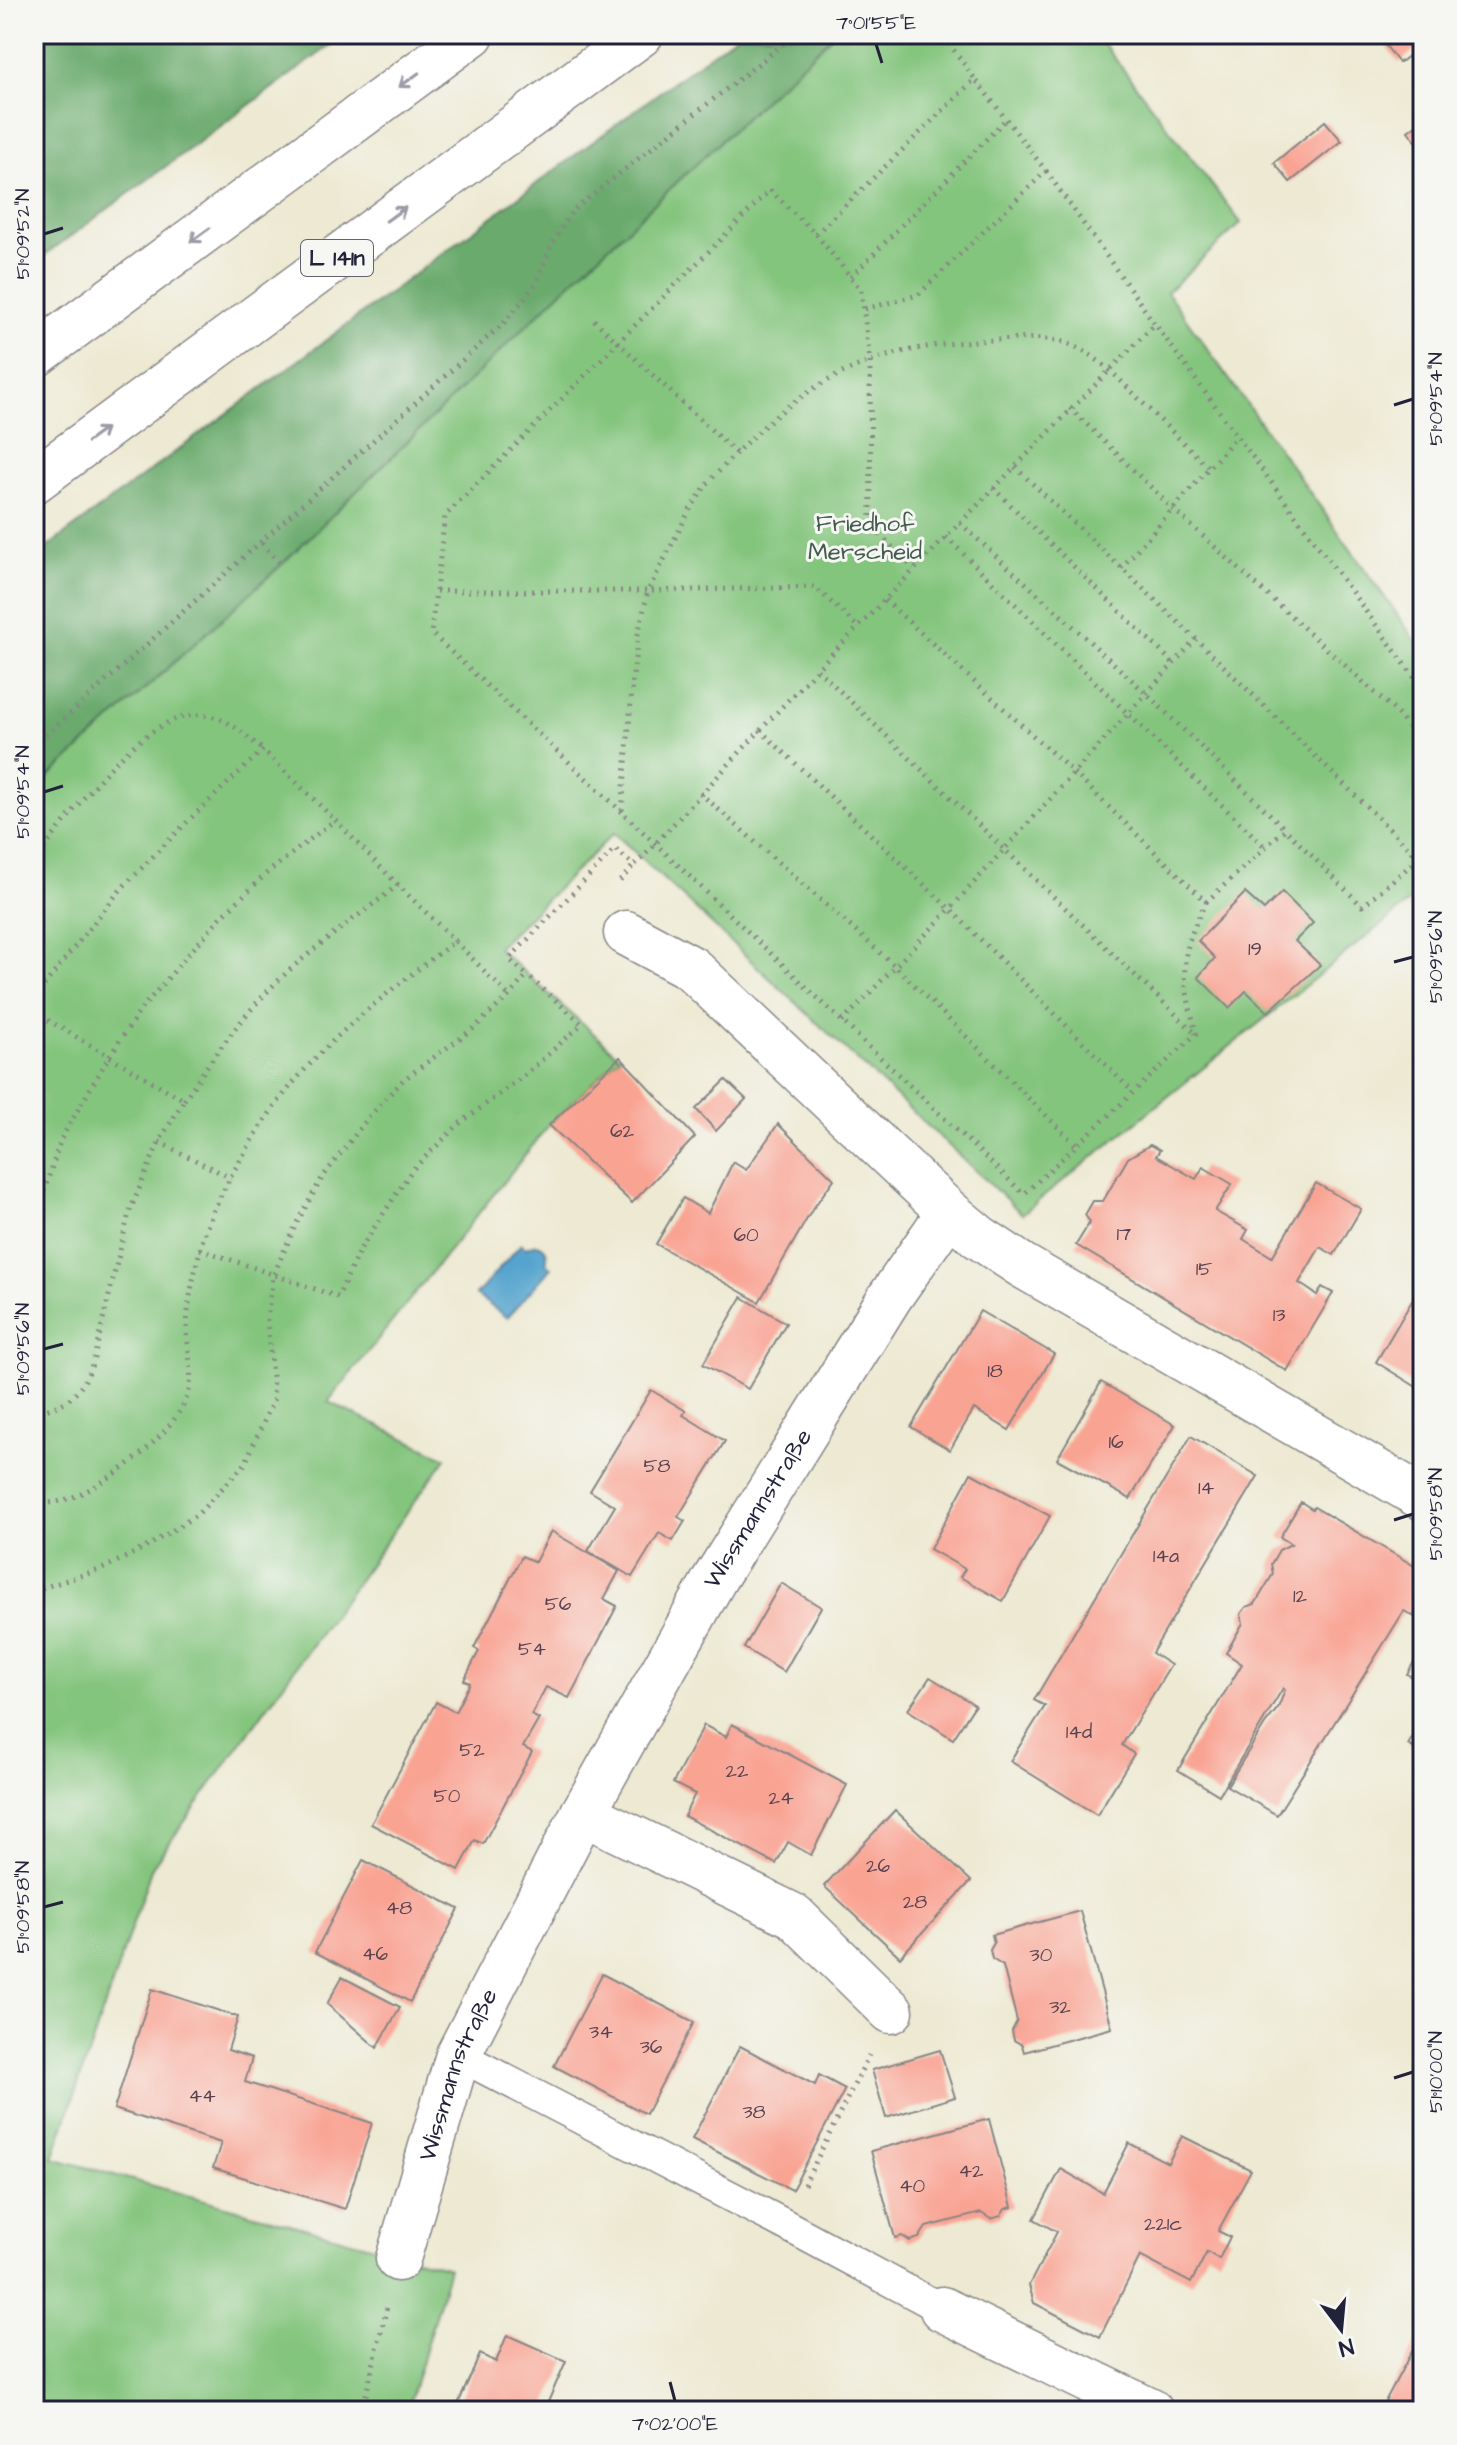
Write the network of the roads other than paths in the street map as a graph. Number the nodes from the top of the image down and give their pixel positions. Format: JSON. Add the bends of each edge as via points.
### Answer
{"nodes":[{"id":1,"x":472,"y":34,"type":"edge"},
{"id":2,"x":641,"y":34,"type":"edge"},
{"id":3,"x":34,"y":356,"type":"edge"},
{"id":4,"x":34,"y":481,"type":"edge"},
{"id":5,"x":626,"y":933,"type":"dead end"},
{"id":6,"x":964,"y":1224,"type":"junction"},
{"id":7,"x":1423,"y":1498,"type":"edge"},
{"id":8,"x":583,"y":1813,"type":"junction"},
{"id":9,"x":891,"y":2011,"type":"road end"},
{"id":10,"x":458,"y":2055,"type":"junction"},
{"id":11,"x":398,"y":2259,"type":"road end"},
{"id":12,"x":942,"y":2309,"type":"joint"},
{"id":13,"x":1151,"y":2411,"type":"edge"}],
"edges":[{"from":1,"to":3,"type":"main road","one_way":true},
{"from":4,"to":2,"type":"main road","number":"L 141n","one_way":true},
{"from":5,"to":6,"type":"main road","via":[[691,968]]},
{"from":6,"to":7,"type":"main road","via":[[1021,1265]]},
{"from":6,"to":8,"type":"main road","name":"Wissmannstraße","via":[[890,1297],[714,1580]]},
{"from":8,"to":9,"type":"main road","via":[[794,1916]]},
{"from":8,"to":10,"type":"main road","name":"Wissmannstraße"},
{"from":10,"to":11,"type":"main road","name":"Wissmannstraße"},
{"from":10,"to":12,"type":"lane"},
{"from":12,"to":13,"type":"main road"}]}
